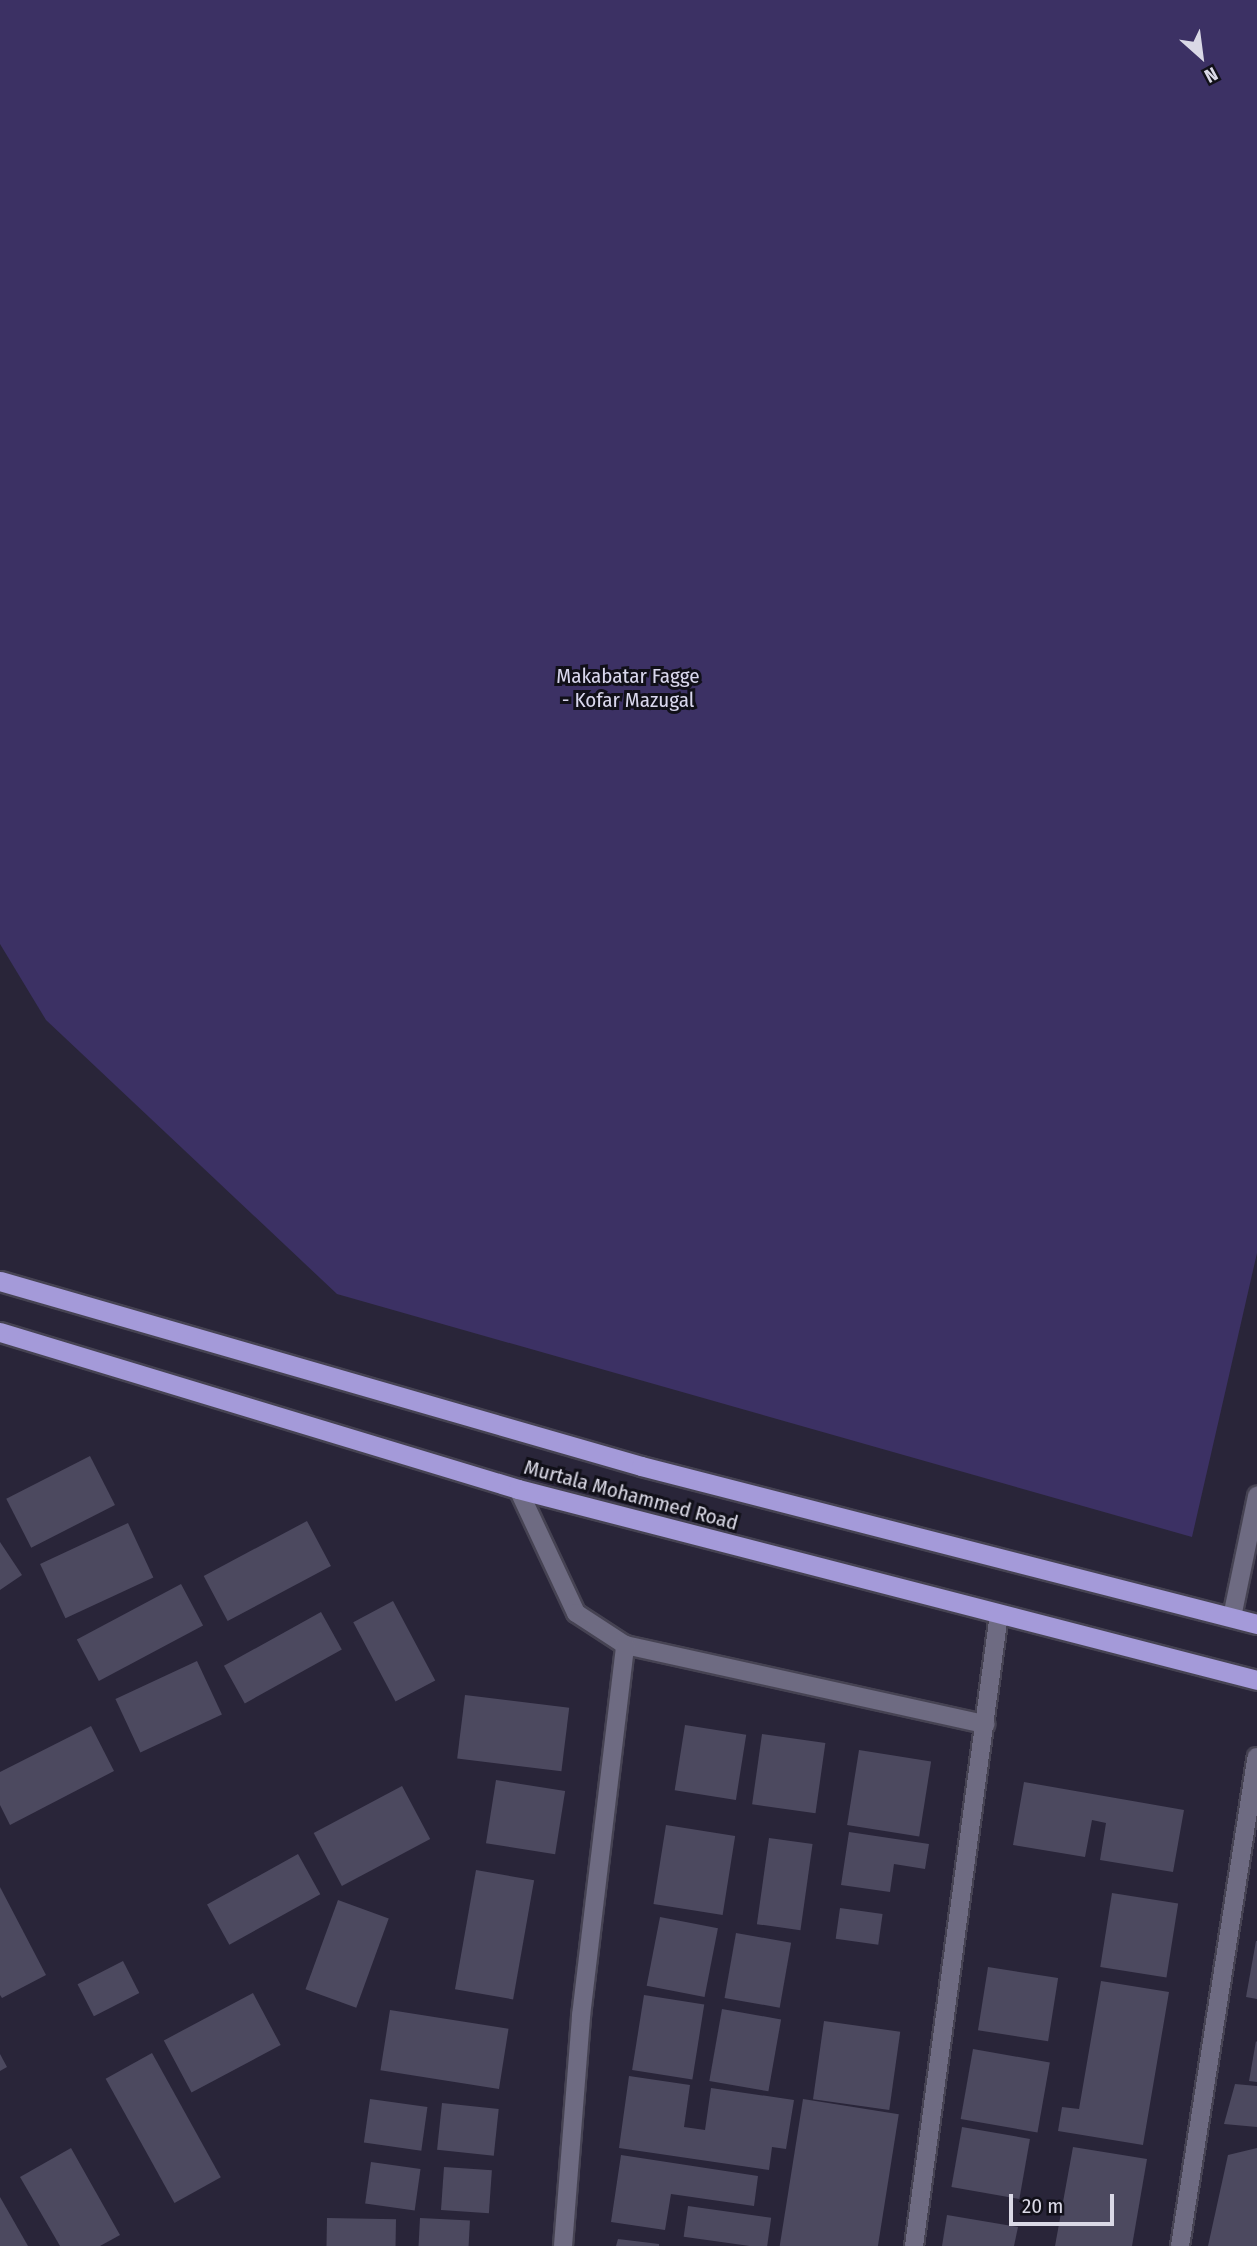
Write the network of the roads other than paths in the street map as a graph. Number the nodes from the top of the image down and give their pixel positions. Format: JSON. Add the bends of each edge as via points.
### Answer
{"nodes":[{"id":1,"x":0,"y":1281,"type":"edge"},
{"id":2,"x":0,"y":1332,"type":"edge"},
{"id":3,"x":518,"y":1489,"type":"junction"},
{"id":4,"x":1257,"y":1496,"type":"edge"},
{"id":5,"x":999,"y":1614,"type":"junction"},
{"id":6,"x":1232,"y":1617,"type":"junction"},
{"id":7,"x":1257,"y":1623,"type":"edge"},
{"id":8,"x":625,"y":1645,"type":"junction"},
{"id":9,"x":1257,"y":1680,"type":"edge"},
{"id":10,"x":985,"y":1724,"type":"junction"},
{"id":11,"x":1257,"y":1757,"type":"edge"},
{"id":12,"x":563,"y":2246,"type":"edge"},
{"id":13,"x":914,"y":2246,"type":"edge"},
{"id":14,"x":1180,"y":2246,"type":"edge"}],
"edges":[{"from":1,"to":6,"type":"highway","name":"Murtala Mohammed Road","via":[[640,1466]]},
{"from":2,"to":3,"type":"highway","name":"Murtala Mohammed Road"},
{"from":3,"to":5,"type":"highway","name":"Murtala Mohammed Road"},
{"from":3,"to":8,"type":"street","via":[[576,1613]]},
{"from":4,"to":6,"type":"street"},
{"from":5,"to":9,"type":"highway","name":"Murtala Mohammed Road"},
{"from":5,"to":10,"type":"street"},
{"from":6,"to":7,"type":"highway","name":"Murtala Mohammed Road"},
{"from":8,"to":10,"type":"street"},
{"from":8,"to":12,"type":"street","via":[[581,2016]]},
{"from":10,"to":13,"type":"street"},
{"from":11,"to":14,"type":"street"}]}
